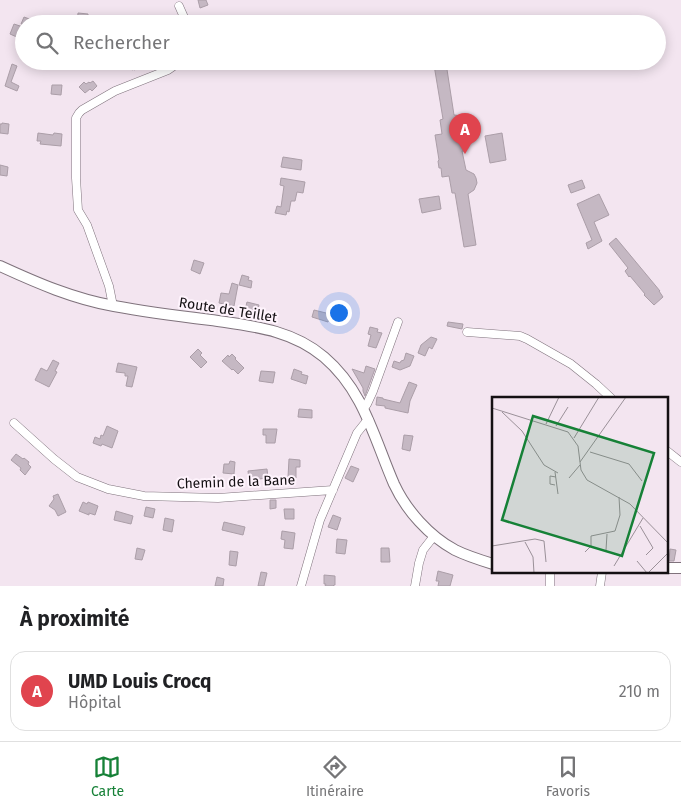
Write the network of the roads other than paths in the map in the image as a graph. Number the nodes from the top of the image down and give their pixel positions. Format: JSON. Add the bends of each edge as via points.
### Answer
{"nodes":[{"id":1,"x":178,"y":6,"type":"dead end"},
{"id":2,"x":182,"y":15,"type":"edge"},
{"id":3,"x":168,"y":70,"type":"edge"},
{"id":4,"x":0,"y":266,"type":"edge"},
{"id":5,"x":113,"y":306,"type":"junction"},
{"id":6,"x":398,"y":322,"type":"dead end"},
{"id":7,"x":467,"y":332,"type":"dead end"},
{"id":8,"x":610,"y":397,"type":"edge"},
{"id":9,"x":364,"y":408,"type":"junction"},
{"id":10,"x":369,"y":420,"type":"junction"},
{"id":11,"x":14,"y":423,"type":"dead end"},
{"id":12,"x":668,"y":452,"type":"edge"},
{"id":13,"x":681,"y":462,"type":"edge"},
{"id":14,"x":333,"y":490,"type":"junction"},
{"id":15,"x":434,"y":536,"type":"junction"},
{"id":16,"x":492,"y":563,"type":"edge"},
{"id":17,"x":668,"y":568,"type":"edge"},
{"id":18,"x":681,"y":568,"type":"edge"},
{"id":19,"x":301,"y":586,"type":"edge"},
{"id":20,"x":415,"y":586,"type":"edge"}],
"edges":[{"from":1,"to":2,"type":"street"},
{"from":3,"to":5,"type":"street","via":[[115,91],[82,110],[76,118],[78,210],[87,225]]},
{"from":4,"to":5,"type":"main road","name":"Route de Teillet","via":[[70,295]]},
{"from":5,"to":9,"type":"main road","name":"Route de Teillet","via":[[256,327],[304,342],[336,369]]},
{"from":6,"to":9,"type":"street"},
{"from":7,"to":8,"type":"street","via":[[527,339],[571,364]]},
{"from":9,"to":10,"type":"main road","name":"Route de Teillet"},
{"from":10,"to":14,"type":"street","via":[[357,433]]},
{"from":10,"to":15,"type":"main road","name":"Route de Teillet","via":[[405,504]]},
{"from":11,"to":14,"type":"street","name":"Chemin de la Bane","via":[[77,477],[108,489],[144,496],[218,498]]},
{"from":12,"to":13,"type":"street"},
{"from":14,"to":19,"type":"street","via":[[320,520]]},
{"from":15,"to":16,"type":"main road","name":"Route de Teillet","via":[[453,549]]},
{"from":15,"to":20,"type":"street","via":[[419,563]]},
{"from":17,"to":18,"type":"main road"}]}
